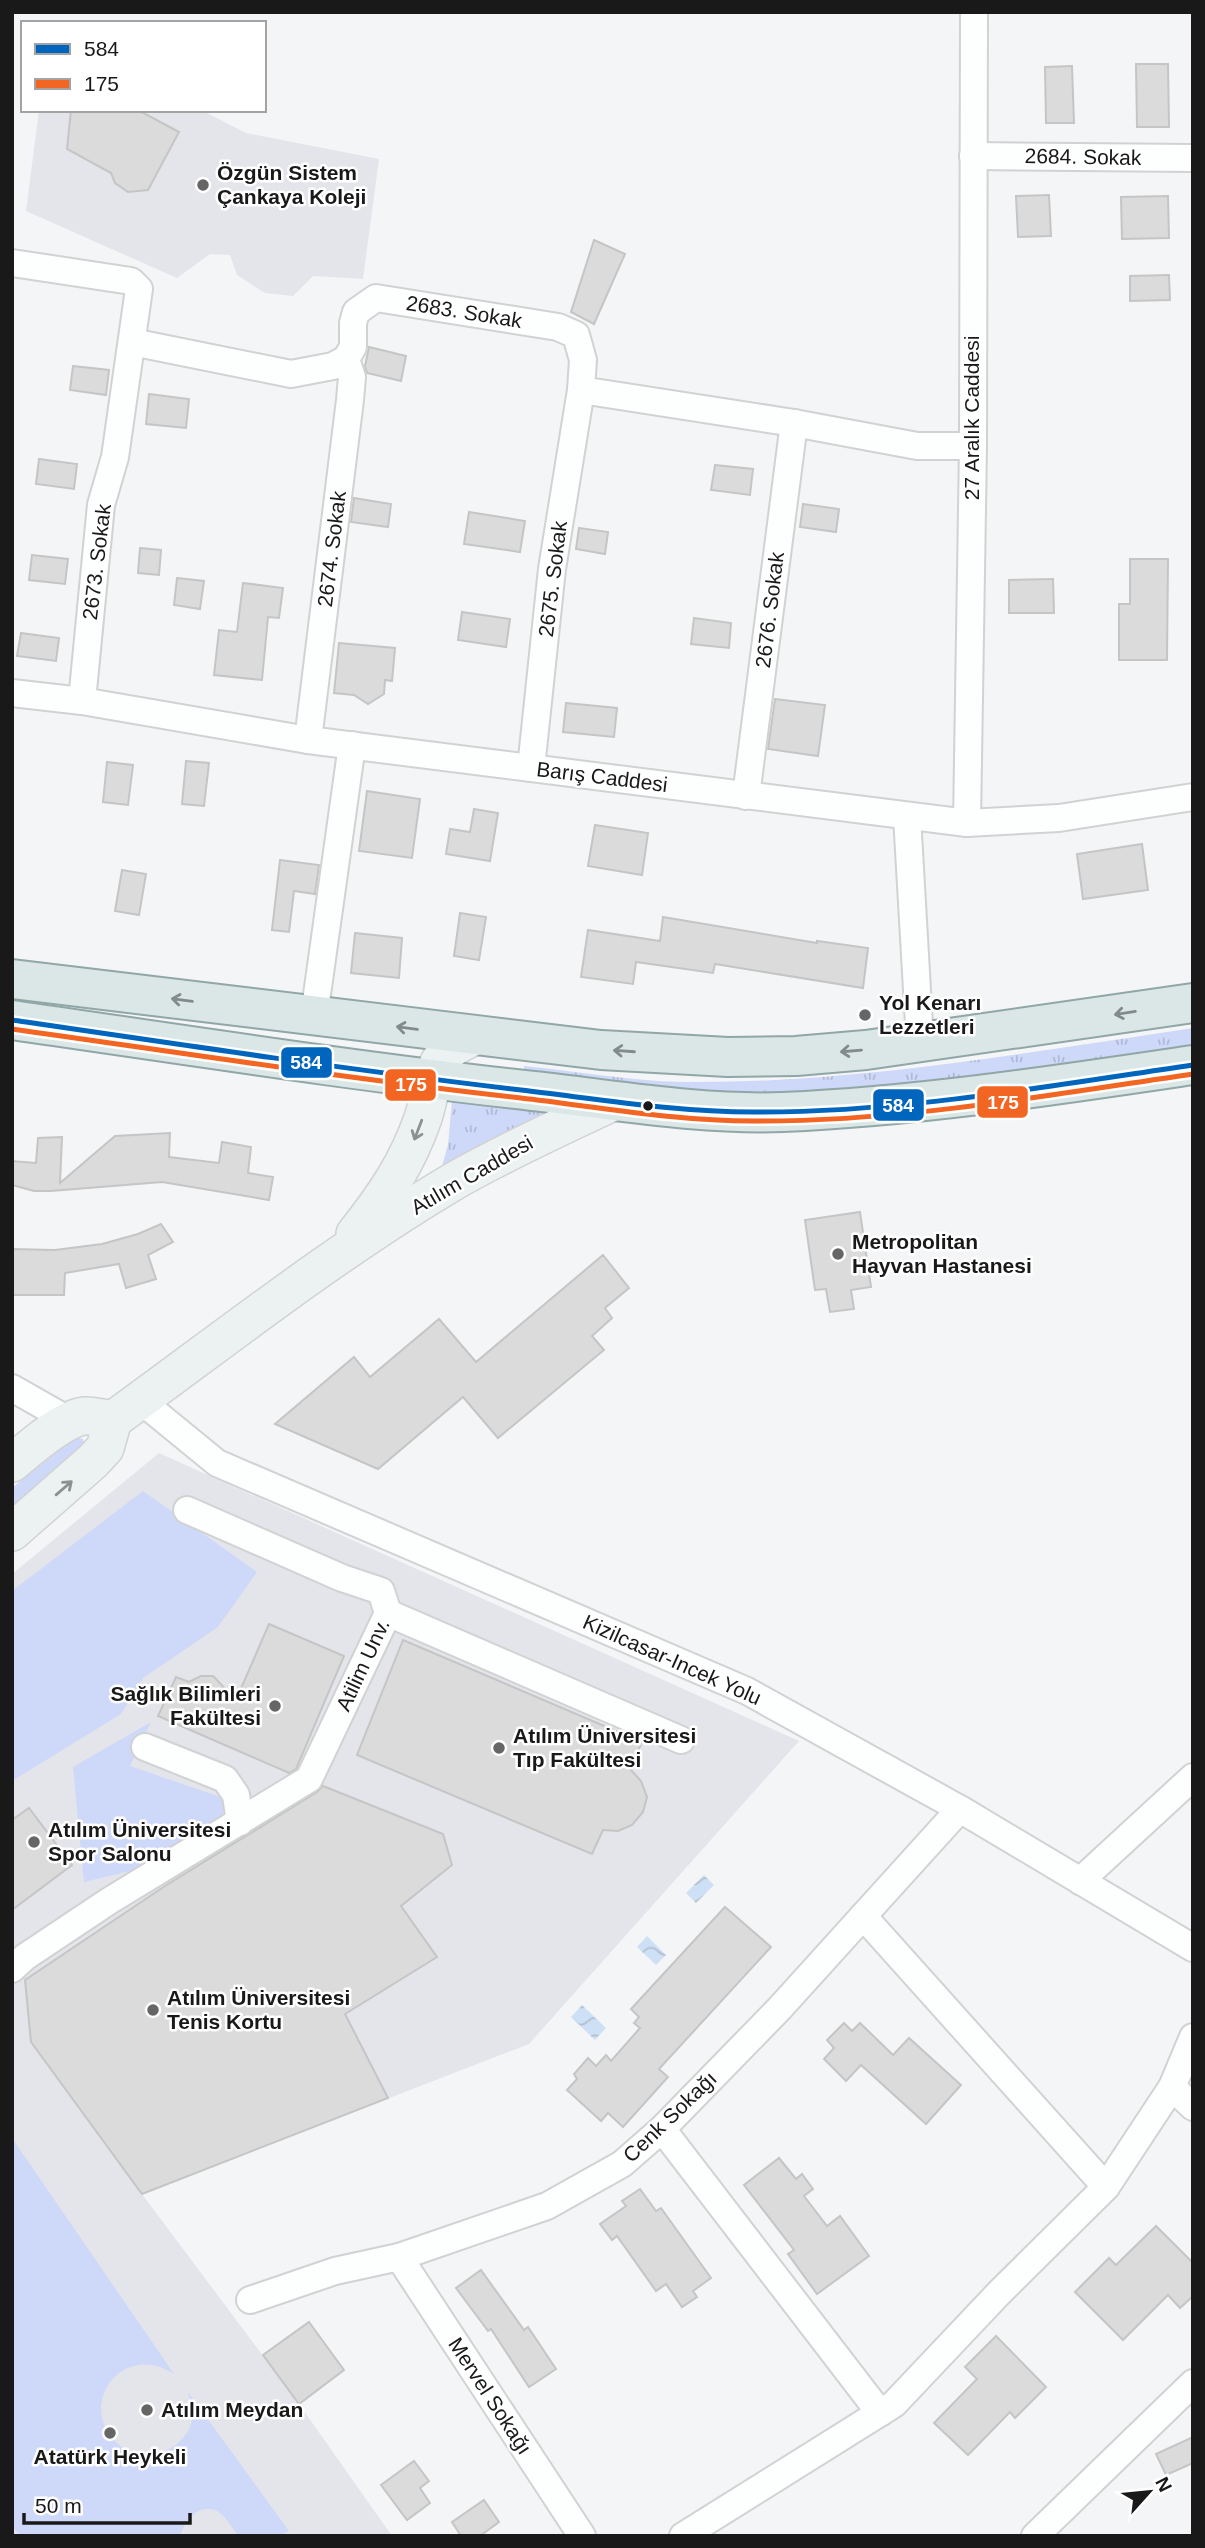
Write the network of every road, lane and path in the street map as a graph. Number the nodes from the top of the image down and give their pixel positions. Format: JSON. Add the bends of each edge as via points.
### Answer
{"nodes":[{"id":1,"x":974,"y":12,"type":"edge"},
{"id":2,"x":973,"y":156,"type":"junction"},
{"id":3,"x":1193,"y":158,"type":"edge"},
{"id":4,"x":12,"y":263,"type":"edge"},
{"id":5,"x":132,"y":342,"type":"junction"},
{"id":6,"x":346,"y":359,"type":"junction"},
{"id":7,"x":581,"y":390,"type":"junction"},
{"id":8,"x":794,"y":424,"type":"junction"},
{"id":9,"x":973,"y":446,"type":"junction"},
{"id":10,"x":12,"y":692,"type":"edge"},
{"id":11,"x":82,"y":701,"type":"junction"},
{"id":12,"x":307,"y":740,"type":"junction"},
{"id":13,"x":352,"y":746,"type":"junction"},
{"id":14,"x":531,"y":768,"type":"junction"},
{"id":15,"x":746,"y":796,"type":"junction"},
{"id":16,"x":1193,"y":797,"type":"edge"},
{"id":17,"x":907,"y":816,"type":"junction"},
{"id":18,"x":967,"y":824,"type":"junction"},
{"id":19,"x":12,"y":979,"type":"edge"},
{"id":20,"x":1193,"y":1003,"type":"edge"},
{"id":21,"x":314,"y":1016,"type":"junction"},
{"id":22,"x":12,"y":1020,"type":"edge"},
{"id":23,"x":475,"y":1036,"type":"junction"},
{"id":24,"x":920,"y":1042,"type":"junction"},
{"id":25,"x":1193,"y":1065,"type":"edge"},
{"id":26,"x":434,"y":1080,"type":"junction"},
{"id":27,"x":613,"y":1102,"type":"junction"},
{"id":28,"x":338,"y":1257,"type":"junction"},
{"id":29,"x":12,"y":1388,"type":"edge"},
{"id":30,"x":126,"y":1410,"type":"junction"},
{"id":31,"x":71,"y":1421,"type":"junction"},
{"id":32,"x":12,"y":1463,"type":"edge"},
{"id":33,"x":187,"y":1510,"type":"dead end"},
{"id":34,"x":12,"y":1532,"type":"edge"},
{"id":35,"x":388,"y":1613,"type":"junction"},
{"id":36,"x":681,"y":1740,"type":"dead end"},
{"id":37,"x":145,"y":1747,"type":"dead end"},
{"id":38,"x":1193,"y":1777,"type":"edge"},
{"id":39,"x":960,"y":1809,"type":"junction"},
{"id":40,"x":240,"y":1822,"type":"junction"},
{"id":41,"x":1080,"y":1881,"type":"junction"},
{"id":42,"x":863,"y":1916,"type":"junction"},
{"id":43,"x":1193,"y":1948,"type":"edge"},
{"id":44,"x":12,"y":1969,"type":"edge"},
{"id":45,"x":1193,"y":2037,"type":"edge"},
{"id":46,"x":1172,"y":2087,"type":"junction"},
{"id":47,"x":1193,"y":2107,"type":"edge"},
{"id":48,"x":662,"y":2129,"type":"junction"},
{"id":49,"x":1106,"y":2187,"type":"junction"},
{"id":50,"x":399,"y":2257,"type":"junction"},
{"id":51,"x":250,"y":2300,"type":"dead end"},
{"id":52,"x":1193,"y":2383,"type":"edge"},
{"id":53,"x":880,"y":2413,"type":"junction"},
{"id":54,"x":582,"y":2536,"type":"edge"},
{"id":55,"x":683,"y":2536,"type":"edge"},
{"id":56,"x":1035,"y":2536,"type":"edge"}],
"edges":[{"from":1,"to":2,"type":"street","name":"27 Aralık Caddesi"},
{"from":2,"to":3,"type":"street","name":"2684. Sokak"},
{"from":2,"to":9,"type":"street","name":"27 Aralık Caddesi"},
{"from":4,"to":5,"type":"street","via":[[131,281],[139,289]]},
{"from":5,"to":6,"type":"street","via":[[292,374]]},
{"from":5,"to":11,"type":"street","name":"2673. Sokak","via":[[115,457],[101,505]]},
{"from":6,"to":7,"type":"street","name":"2683. Sokak","via":[[353,347],[356,312],[376,298],[558,327],[576,335],[583,360]]},
{"from":6,"to":12,"type":"street","name":"2674. Sokak","via":[[352,377],[350,400]]},
{"from":7,"to":8,"type":"street"},
{"from":7,"to":14,"type":"street","name":"2675. Sokak","via":[[552,569]]},
{"from":8,"to":9,"type":"street","via":[[917,446]]},
{"from":8,"to":15,"type":"street","name":"2676. Sokak"},
{"from":9,"to":18,"type":"street","name":"27 Aralık Caddesi"},
{"from":10,"to":11,"type":"street","name":"Barış Caddesi"},
{"from":11,"to":12,"type":"street","name":"Barış Caddesi"},
{"from":12,"to":13,"type":"street","name":"Barış Caddesi"},
{"from":13,"to":14,"type":"street","name":"Barış Caddesi"},
{"from":13,"to":21,"type":"street"},
{"from":14,"to":15,"type":"street","name":"Barış Caddesi"},
{"from":15,"to":17,"type":"street","name":"Barış Caddesi"},
{"from":16,"to":18,"type":"street","name":"Barış Caddesi","via":[[1059,818]]},
{"from":17,"to":18,"type":"street","name":"Barış Caddesi"},
{"from":17,"to":24,"type":"street"},
{"from":21,"to":19,"type":"main road","one_way":true},
{"from":20,"to":24,"type":"main road","one_way":true},
{"from":23,"to":21,"type":"main road","one_way":true},
{"from":22,"to":26,"type":"main road"},
{"from":24,"to":23,"type":"main road","one_way":true,"via":[[843,1052],[728,1057],[601,1050]]},
{"from":23,"to":26,"type":"street","name":"Atılım Caddesi","via":[[445,1054]]},
{"from":25,"to":27,"type":"main road","via":[[1012,1091],[782,1112]]},
{"from":26,"to":27,"type":"main road"},
{"from":26,"to":28,"type":"street","name":"Atılım Caddesi","one_way":true,"via":[[408,1154],[390,1189]]},
{"from":27,"to":28,"type":"street","name":"Atılım Caddesi","via":[[518,1146]]},
{"from":28,"to":30,"type":"street","name":"Atılım Caddesi"},
{"from":29,"to":31,"type":"street"},
{"from":30,"to":31,"type":"street"},
{"from":34,"to":30,"type":"street","one_way":true,"via":[[93,1461]]},
{"from":30,"to":39,"type":"street","name":"Kizilcasar-Incek Yolu","via":[[217,1463],[747,1691]]},
{"from":31,"to":32,"type":"street"},
{"from":33,"to":35,"type":"street","name":"Atilim Unv.","via":[[381,1591]]},
{"from":35,"to":36,"type":"street"},
{"from":35,"to":40,"type":"street","name":"Atilim Unv.","via":[[309,1779]]},
{"from":37,"to":40,"type":"street","via":[[225,1779],[236,1795]]},
{"from":38,"to":41,"type":"street"},
{"from":39,"to":41,"type":"street","name":"Kizilcasar-Incek Yolu"},
{"from":39,"to":42,"type":"street","name":"Cenk Sokağı"},
{"from":40,"to":44,"type":"street","name":"Atilim Unv.","via":[[109,1901]]},
{"from":41,"to":43,"type":"street","name":"Kizilcasar-Incek Yolu"},
{"from":42,"to":48,"type":"street","name":"Cenk Sokağı"},
{"from":42,"to":49,"type":"street"},
{"from":45,"to":46,"type":"street"},
{"from":46,"to":47,"type":"street"},
{"from":46,"to":49,"type":"street"},
{"from":48,"to":50,"type":"street","name":"Cenk Sokağı","via":[[622,2164],[547,2206]]},
{"from":48,"to":53,"type":"street"},
{"from":49,"to":53,"type":"street","via":[[894,2404]]},
{"from":50,"to":51,"type":"street","name":"Cenk Sokağı","via":[[335,2271]]},
{"from":50,"to":54,"type":"street","name":"Mervel Sokağı"},
{"from":52,"to":56,"type":"street"},
{"from":53,"to":55,"type":"street"}]}
